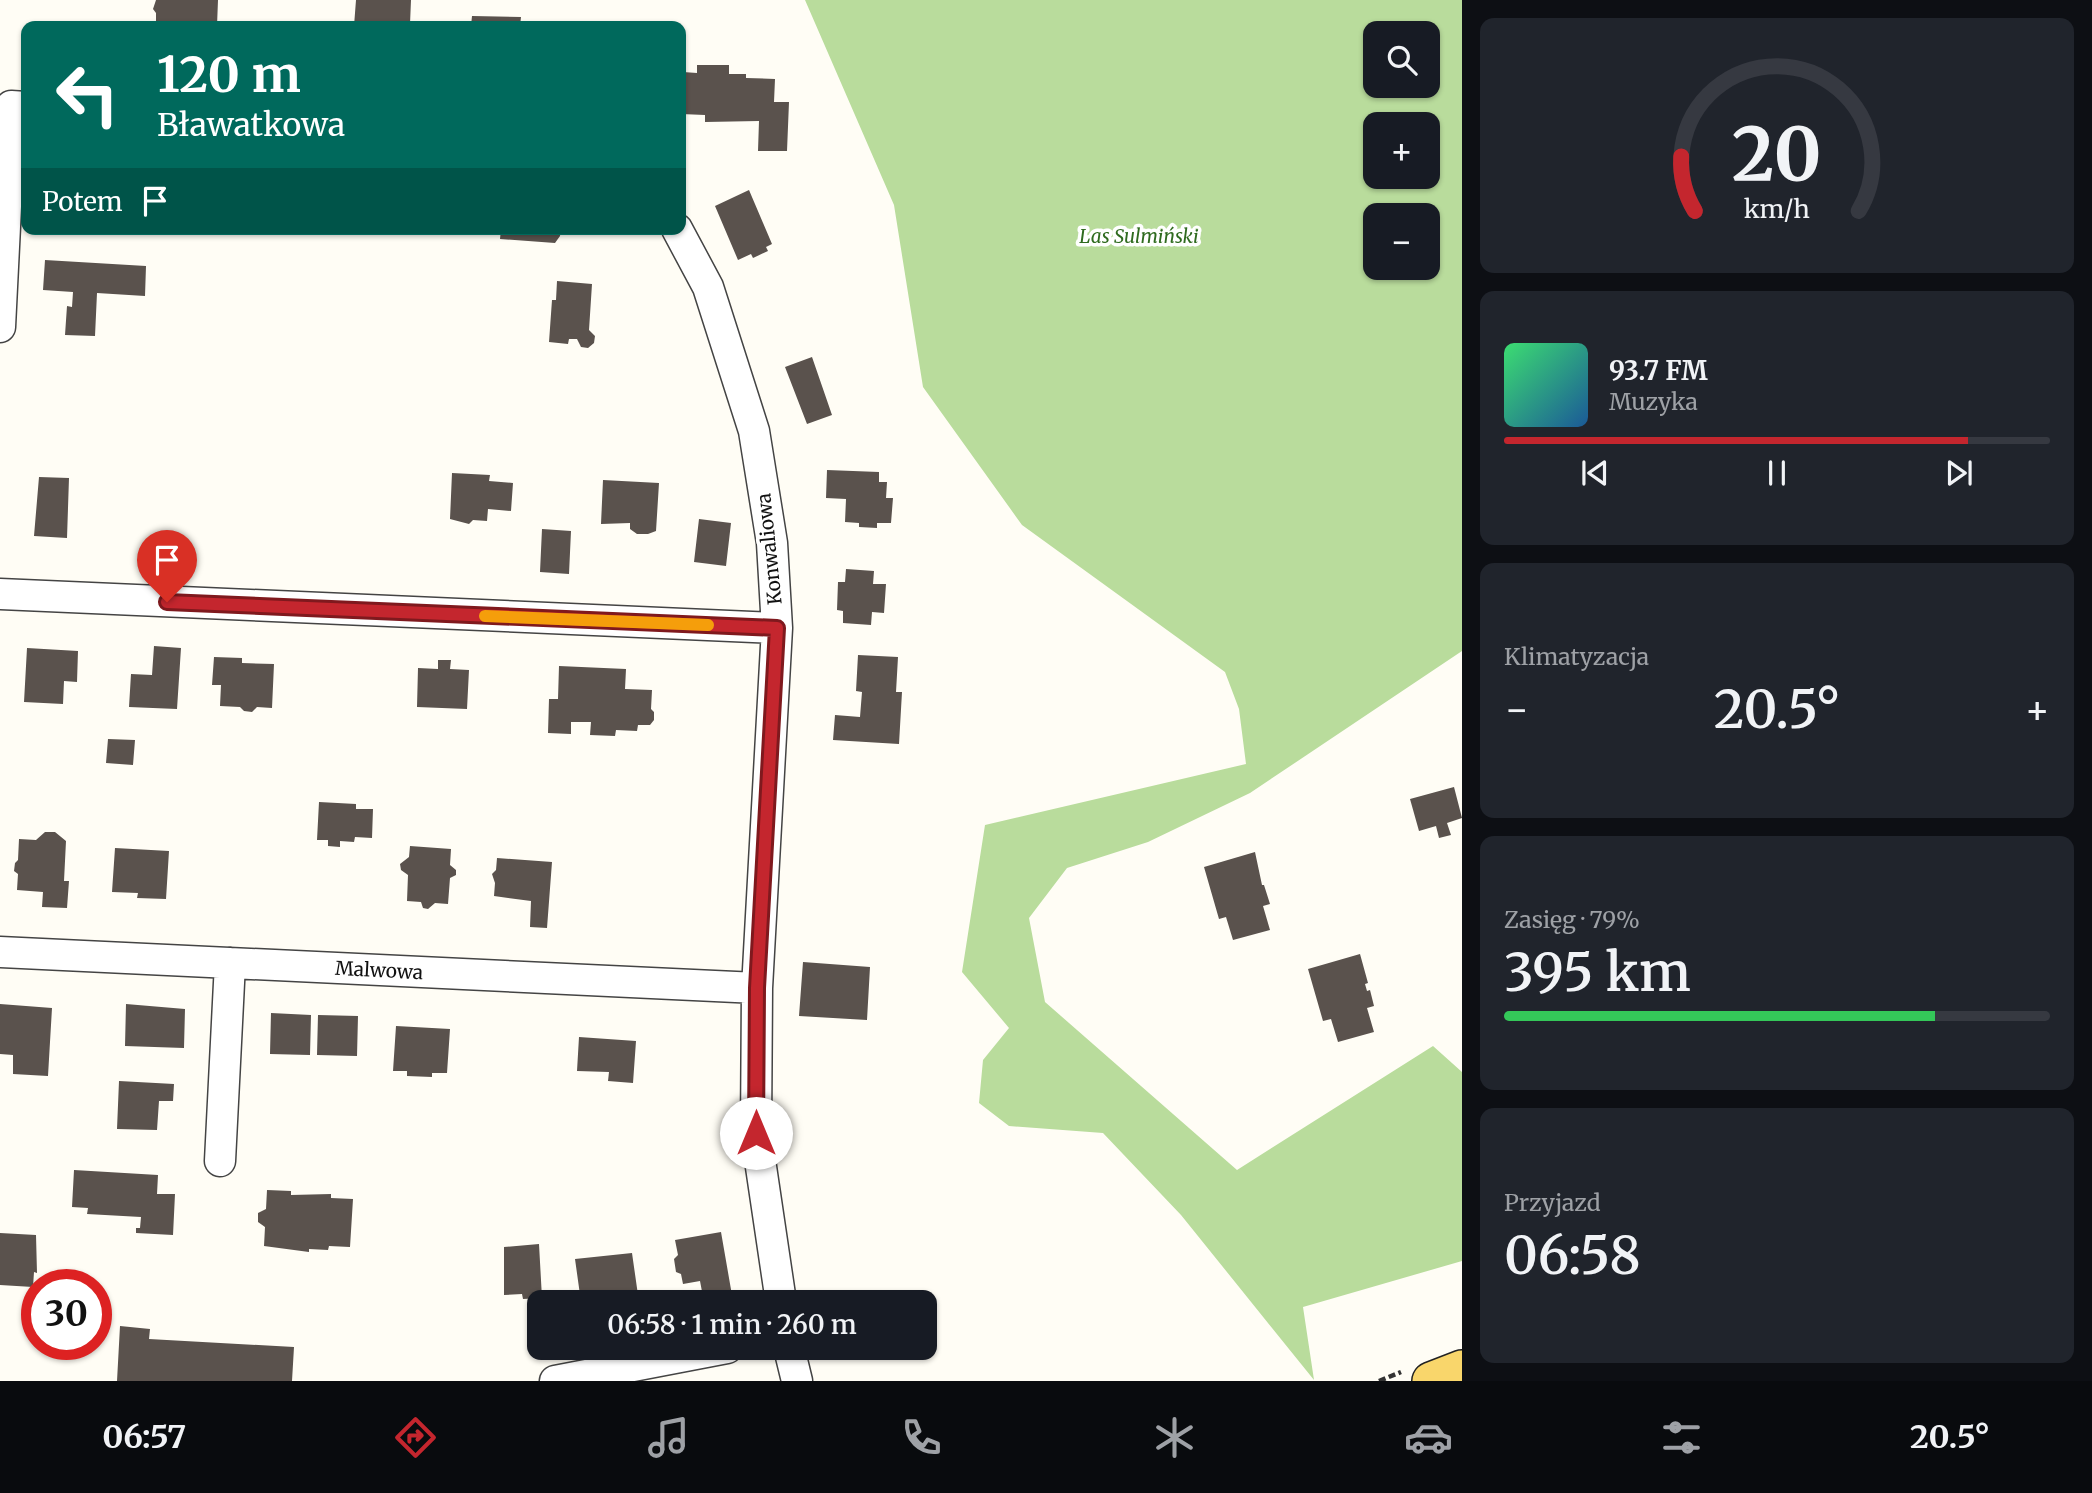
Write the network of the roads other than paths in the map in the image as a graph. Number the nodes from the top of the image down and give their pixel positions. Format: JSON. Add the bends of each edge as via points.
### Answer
{"nodes":[{"id":1,"x":19,"y":106,"type":"edge"},
{"id":2,"x":680,"y":235,"type":"edge"},
{"id":3,"x":0,"y":327,"type":"edge"},
{"id":4,"x":0,"y":594,"type":"edge"},
{"id":5,"x":777,"y":628,"type":"junction"},
{"id":6,"x":0,"y":953,"type":"edge"},
{"id":7,"x":230,"y":963,"type":"junction"},
{"id":8,"x":757,"y":988,"type":"junction"},
{"id":9,"x":220,"y":1161,"type":"dead end"},
{"id":10,"x":779,"y":1290,"type":"edge"},
{"id":11,"x":664,"y":1360,"type":"edge"},
{"id":12,"x":792,"y":1360,"type":"edge"},
{"id":13,"x":1462,"y":1369,"type":"edge"},
{"id":14,"x":555,"y":1381,"type":"edge"},
{"id":15,"x":797,"y":1381,"type":"edge"},
{"id":16,"x":1431,"y":1381,"type":"edge"}],
"edges":[{"from":1,"to":3,"type":"street"},
{"from":2,"to":5,"type":"street","name":"Konwaliowa","via":[[708,287],[754,431],[772,543]]},
{"from":4,"to":5,"type":"street"},
{"from":5,"to":8,"type":"street","name":"Konwaliowa"},
{"from":6,"to":7,"type":"street","name":"Malwowa"},
{"from":7,"to":8,"type":"street","name":"Malwowa"},
{"from":7,"to":9,"type":"street"},
{"from":8,"to":10,"type":"street","name":"Konwaliowa","via":[[756,1133]]},
{"from":11,"to":14,"type":"street"},
{"from":12,"to":15,"type":"street"},
{"from":13,"to":16,"type":"main road"}]}
